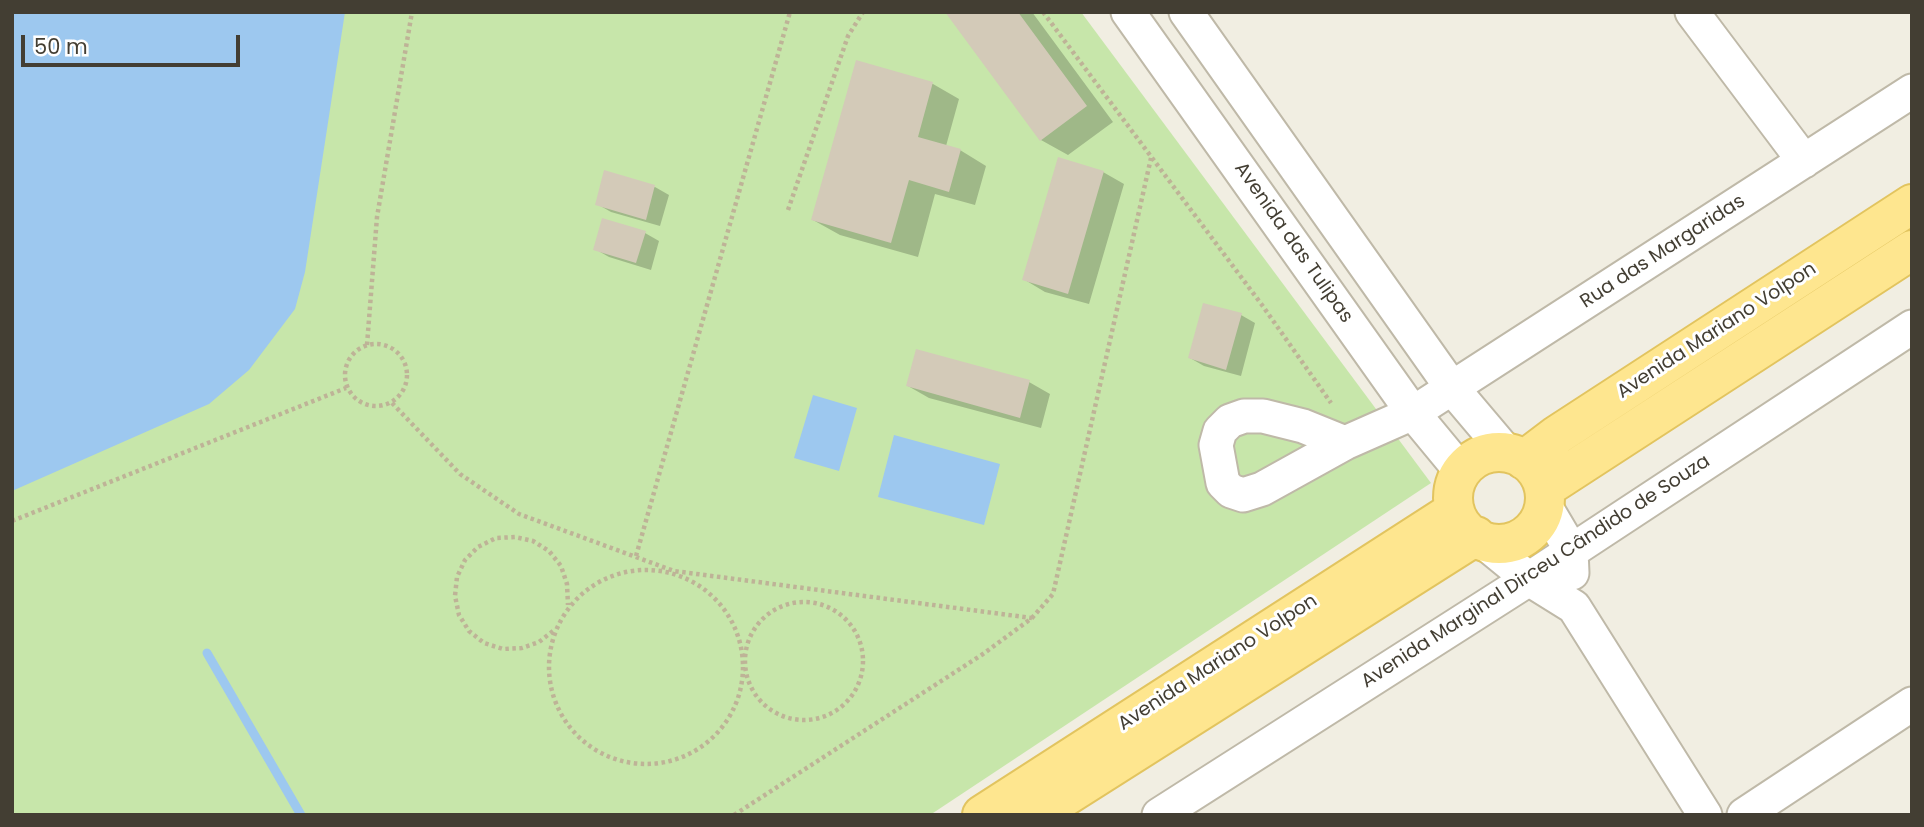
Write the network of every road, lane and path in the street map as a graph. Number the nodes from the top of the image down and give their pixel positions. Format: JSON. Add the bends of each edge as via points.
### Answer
{"nodes":[{"id":1,"x":412,"y":12,"type":"edge"},
{"id":2,"x":790,"y":12,"type":"edge"},
{"id":3,"x":863,"y":12,"type":"edge"},
{"id":4,"x":1044,"y":12,"type":"edge"},
{"id":5,"x":1128,"y":12,"type":"edge"},
{"id":6,"x":1692,"y":12,"type":"edge"},
{"id":7,"x":1187,"y":13,"type":"edge"},
{"id":8,"x":1150,"y":40,"type":"junction"},
{"id":9,"x":1912,"y":91,"type":"edge"},
{"id":10,"x":1151,"y":158,"type":"junction"},
{"id":11,"x":1804,"y":161,"type":"junction"},
{"id":12,"x":1912,"y":204,"type":"edge"},
{"id":13,"x":788,"y":210,"type":"dead end"},
{"id":14,"x":1912,"y":250,"type":"edge"},
{"id":15,"x":1912,"y":327,"type":"edge"},
{"id":16,"x":367,"y":345,"type":"junction"},
{"id":17,"x":346,"y":388,"type":"junction"},
{"id":18,"x":1452,"y":388,"type":"junction"},
{"id":19,"x":393,"y":402,"type":"junction"},
{"id":20,"x":1413,"y":413,"type":"junction"},
{"id":21,"x":1351,"y":441,"type":"joint"},
{"id":22,"x":1461,"y":471,"type":"junction"},
{"id":23,"x":1530,"y":477,"type":"junction"},
{"id":24,"x":12,"y":521,"type":"edge"},
{"id":25,"x":1472,"y":530,"type":"junction"},
{"id":26,"x":1571,"y":550,"type":"junction"},
{"id":27,"x":636,"y":556,"type":"junction"},
{"id":28,"x":674,"y":570,"type":"junction"},
{"id":29,"x":1530,"y":579,"type":"junction"},
{"id":30,"x":568,"y":605,"type":"junction"},
{"id":31,"x":1574,"y":607,"type":"junction"},
{"id":32,"x":1032,"y":618,"type":"junction"},
{"id":33,"x":555,"y":630,"type":"junction"},
{"id":34,"x":745,"y":653,"type":"junction"},
{"id":35,"x":1912,"y":704,"type":"edge"},
{"id":36,"x":734,"y":815,"type":"edge"},
{"id":37,"x":982,"y":815,"type":"edge"},
{"id":38,"x":1036,"y":815,"type":"edge"},
{"id":39,"x":1159,"y":815,"type":"edge"},
{"id":40,"x":1704,"y":815,"type":"edge"},
{"id":41,"x":1744,"y":815,"type":"edge"}],
"edges":[{"from":1,"to":16,"type":"path","via":[[377,217]]},
{"from":2,"to":27,"type":"path"},
{"from":3,"to":13,"type":"path","via":[[848,36]]},
{"from":4,"to":10,"type":"path"},
{"from":5,"to":8,"type":"street","name":"Avenida das Tulipas"},
{"from":6,"to":11,"type":"street"},
{"from":7,"to":8,"type":"street"},
{"from":7,"to":18,"type":"street"},
{"from":8,"to":20,"type":"street","name":"Avenida das Tulipas"},
{"from":9,"to":11,"type":"street","name":"Rua das Margaridas"},
{"from":10,"to":21,"type":"path","via":[[1262,305]]},
{"from":10,"to":32,"type":"path","via":[[1053,594]]},
{"from":11,"to":18,"type":"street","name":"Rua das Margaridas"},
{"from":12,"to":23,"type":"main road","name":"Avenida Mariano Volpon","via":[[1557,435]]},
{"from":14,"to":23,"type":"main road","name":"Avenida Mariano Volpon","via":[[1580,468]]},
{"from":15,"to":26,"type":"street","name":"Avenida Marginal Dirceu Cândido de Souza"},
{"from":16,"to":17,"type":"path","via":[[352,354],[344,370]]},
{"from":16,"to":19,"type":"path","via":[[385,345],[400,355],[407,371],[404,389]]},
{"from":17,"to":19,"type":"path","via":[[358,402],[375,408]]},
{"from":17,"to":24,"type":"path"},
{"from":18,"to":20,"type":"street","name":"Rua das Margaridas"},
{"from":18,"to":23,"type":"street"},
{"from":19,"to":27,"type":"path","via":[[460,474],[519,514]]},
{"from":20,"to":21,"type":"street","name":"Rua das Margaridas"},
{"from":20,"to":22,"type":"street","name":"Avenida das Tulipas"},
{"from":22,"to":23,"type":"main road","via":[[1489,453]]},
{"from":22,"to":25,"type":"main road","via":[[1453,490]]},
{"from":23,"to":25,"type":"main road","via":[[1538,524],[1523,538],[1505,544]]},
{"from":23,"to":26,"type":"street"},
{"from":25,"to":29,"type":"street"},
{"from":25,"to":37,"type":"main road","name":"Avenida Mariano Volpon"},
{"from":25,"to":38,"type":"main road","name":"Avenida Mariano Volpon","via":[[1453,548]]},
{"from":26,"to":29,"type":"street","name":"Avenida Marginal Dirceu Cândido de Souza"},
{"from":26,"to":31,"type":"street"},
{"from":27,"to":28,"type":"path"},
{"from":28,"to":30,"type":"path","via":[[612,575]]},
{"from":28,"to":32,"type":"path"},
{"from":28,"to":34,"type":"path","via":[[703,589],[726,614]]},
{"from":29,"to":31,"type":"street"},
{"from":29,"to":39,"type":"street","name":"Avenida Marginal Dirceu Cândido de Souza"},
{"from":30,"to":33,"type":"path"},
{"from":30,"to":33,"type":"path","via":[[561,566],[533,541],[496,538],[465,560],[455,596],[459,615],[484,643],[522,648]]},
{"from":31,"to":40,"type":"street"},
{"from":32,"to":36,"type":"path","via":[[984,654]]},
{"from":33,"to":34,"type":"path","via":[[548,670],[553,701],[568,728],[591,748],[622,762],[655,764],[677,759],[714,737],[734,709]]},
{"from":34,"to":34,"type":"path","via":[[763,618],[798,603],[817,604],[835,611],[850,625],[863,660],[860,680],[844,704],[819,718],[800,720],[781,716],[752,690]]},
{"from":35,"to":41,"type":"street"}]}
